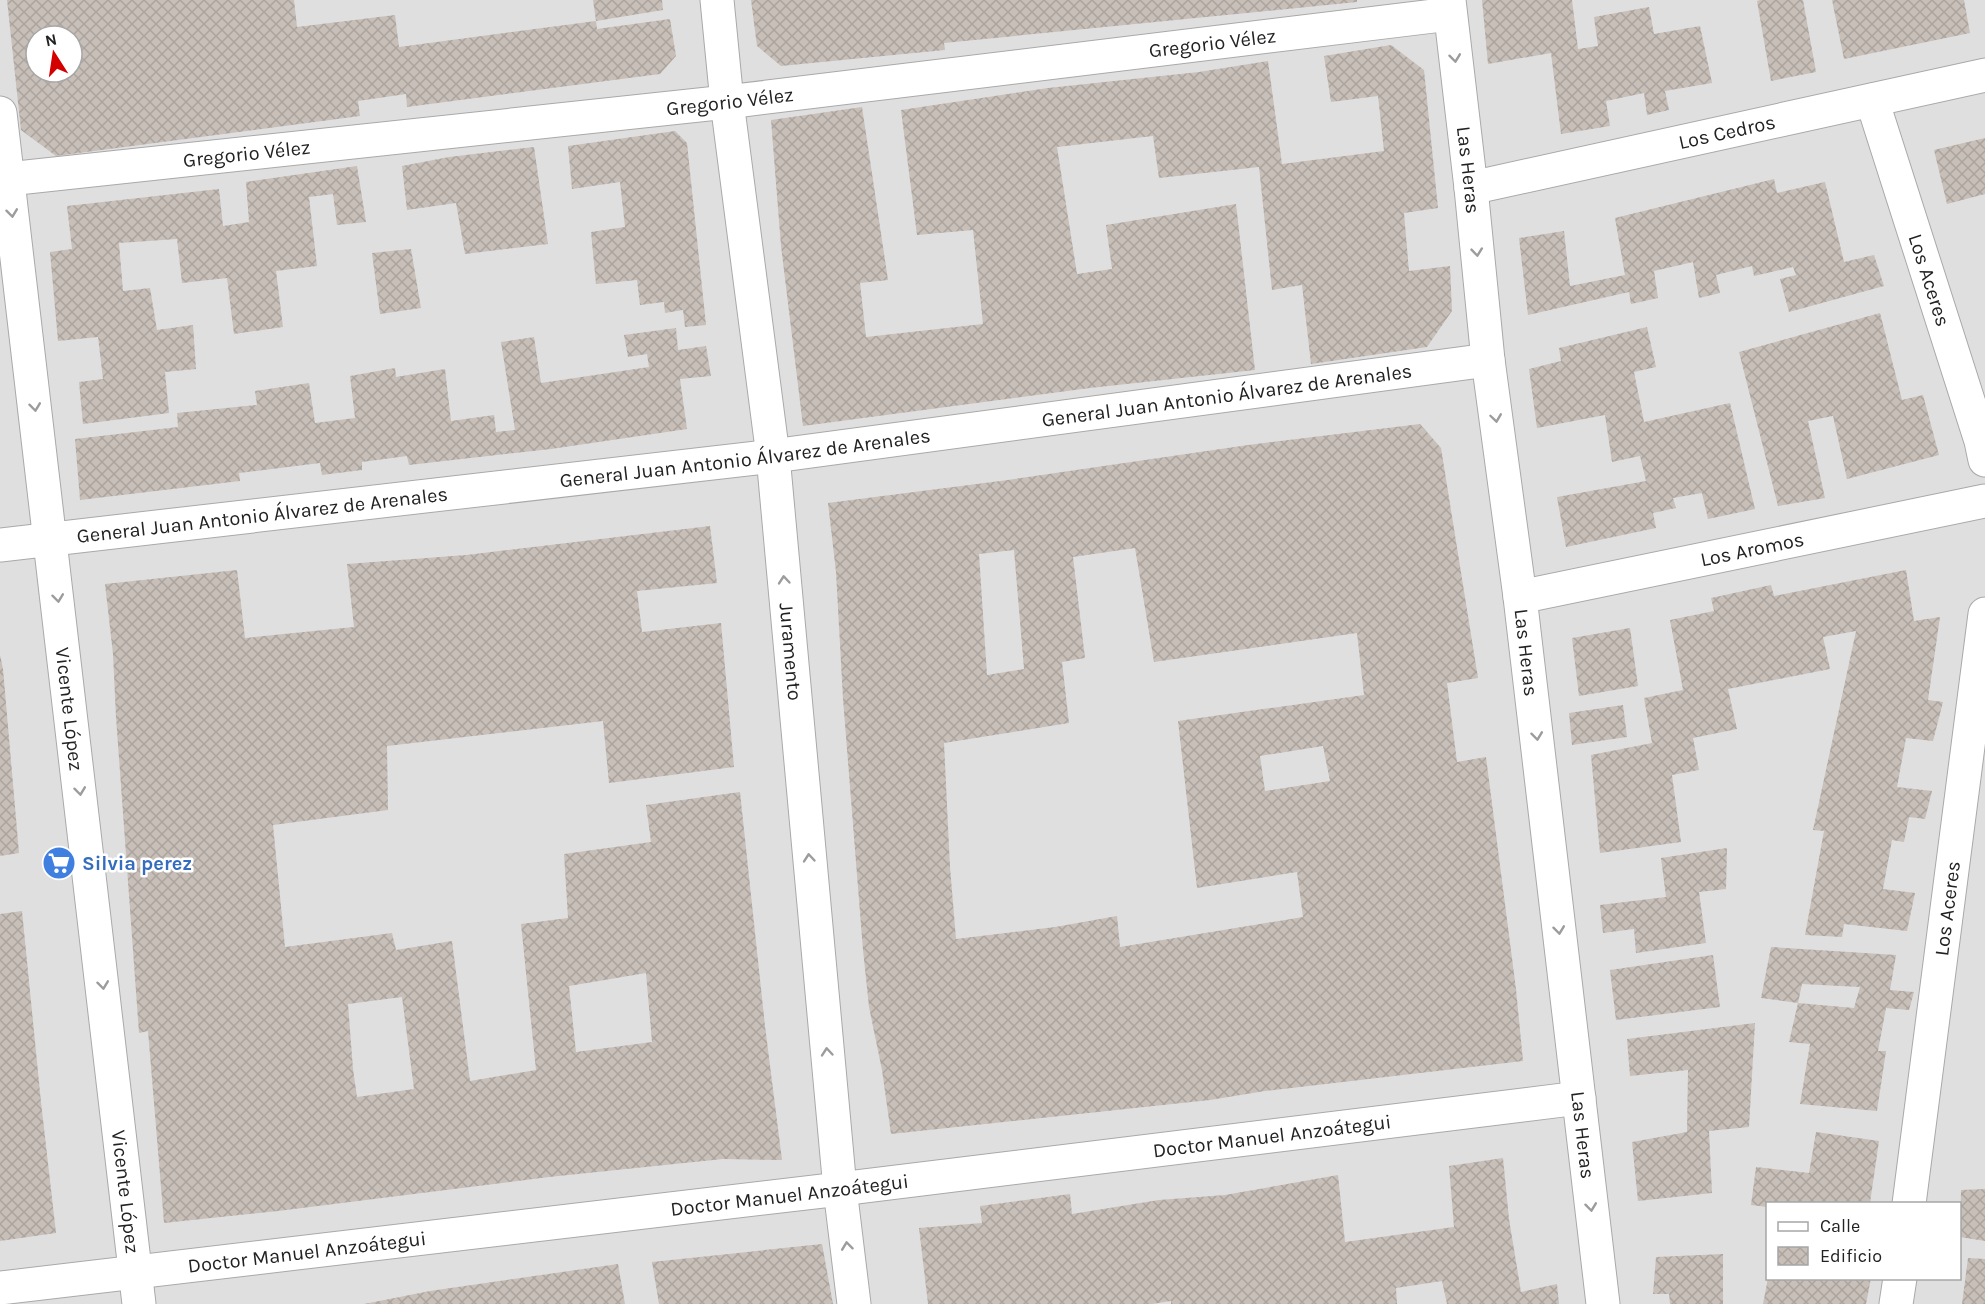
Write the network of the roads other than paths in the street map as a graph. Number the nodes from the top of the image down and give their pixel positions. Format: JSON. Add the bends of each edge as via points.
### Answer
{"nodes":[{"id":1,"x":717,"y":0,"type":"edge"},
{"id":2,"x":1449,"y":7,"type":"edge"},
{"id":3,"x":1985,"y":75,"type":"edge"},
{"id":4,"x":1872,"y":100,"type":"junction"},
{"id":5,"x":728,"y":102,"type":"junction"},
{"id":6,"x":0,"y":113,"type":"edge"},
{"id":7,"x":8,"y":179,"type":"junction"},
{"id":8,"x":1471,"y":188,"type":"junction"},
{"id":9,"x":1488,"y":360,"type":"junction"},
{"id":10,"x":773,"y":456,"type":"junction"},
{"id":11,"x":1985,"y":460,"type":"edge"},
{"id":12,"x":1985,"y":501,"type":"edge"},
{"id":13,"x":51,"y":540,"type":"junction"},
{"id":14,"x":0,"y":545,"type":"edge"},
{"id":15,"x":1520,"y":597,"type":"junction"},
{"id":16,"x":1985,"y":614,"type":"edge"},
{"id":17,"x":1579,"y":1098,"type":"junction"},
{"id":18,"x":840,"y":1189,"type":"junction"},
{"id":19,"x":1909,"y":1202,"type":"edge"},
{"id":20,"x":136,"y":1271,"type":"junction"},
{"id":21,"x":1900,"y":1280,"type":"edge"},
{"id":22,"x":0,"y":1288,"type":"edge"},
{"id":23,"x":139,"y":1304,"type":"edge"},
{"id":24,"x":854,"y":1304,"type":"edge"},
{"id":25,"x":1603,"y":1304,"type":"edge"},
{"id":26,"x":1896,"y":1304,"type":"edge"}],
"edges":[{"from":1,"to":5,"type":"street","name":"Juramento"},
{"from":2,"to":5,"type":"street","name":"Gregorio Vélez"},
{"from":2,"to":8,"type":"street","name":"Las Heras","one_way":true},
{"from":3,"to":4,"type":"street","name":"Los Cedros"},
{"from":4,"to":8,"type":"street","name":"Los Cedros"},
{"from":4,"to":11,"type":"street","name":"Los Aceres"},
{"from":5,"to":7,"type":"street","name":"Gregorio Vélez"},
{"from":5,"to":10,"type":"street","name":"Juramento"},
{"from":6,"to":7,"type":"street","name":"Vicente López"},
{"from":7,"to":13,"type":"street","name":"Vicente López","one_way":true},
{"from":8,"to":9,"type":"street","name":"Las Heras","one_way":true},
{"from":9,"to":10,"type":"street","name":"General Juan Antonio Álvarez de Arenales"},
{"from":9,"to":15,"type":"street","name":"Las Heras","one_way":true},
{"from":10,"to":13,"type":"street","name":"General Juan Antonio Álvarez de Arenales"},
{"from":18,"to":10,"type":"street","name":"Juramento","one_way":true},
{"from":12,"to":15,"type":"street","name":"Los Aromos"},
{"from":13,"to":14,"type":"street","name":"General Juan Antonio Álvarez de Arenales"},
{"from":13,"to":20,"type":"street","name":"Vicente López","one_way":true},
{"from":15,"to":17,"type":"street","name":"Las Heras","one_way":true},
{"from":16,"to":19,"type":"street","name":"Los Aceres"},
{"from":17,"to":18,"type":"street","name":"Doctor Manuel Anzoátegui"},
{"from":17,"to":25,"type":"street","name":"Las Heras","one_way":true},
{"from":18,"to":20,"type":"street","name":"Doctor Manuel Anzoátegui"},
{"from":24,"to":18,"type":"street","name":"Juramento","one_way":true},
{"from":20,"to":22,"type":"street","name":"Doctor Manuel Anzoátegui"},
{"from":20,"to":23,"type":"street","name":"Vicente López"},
{"from":21,"to":26,"type":"street"}]}
